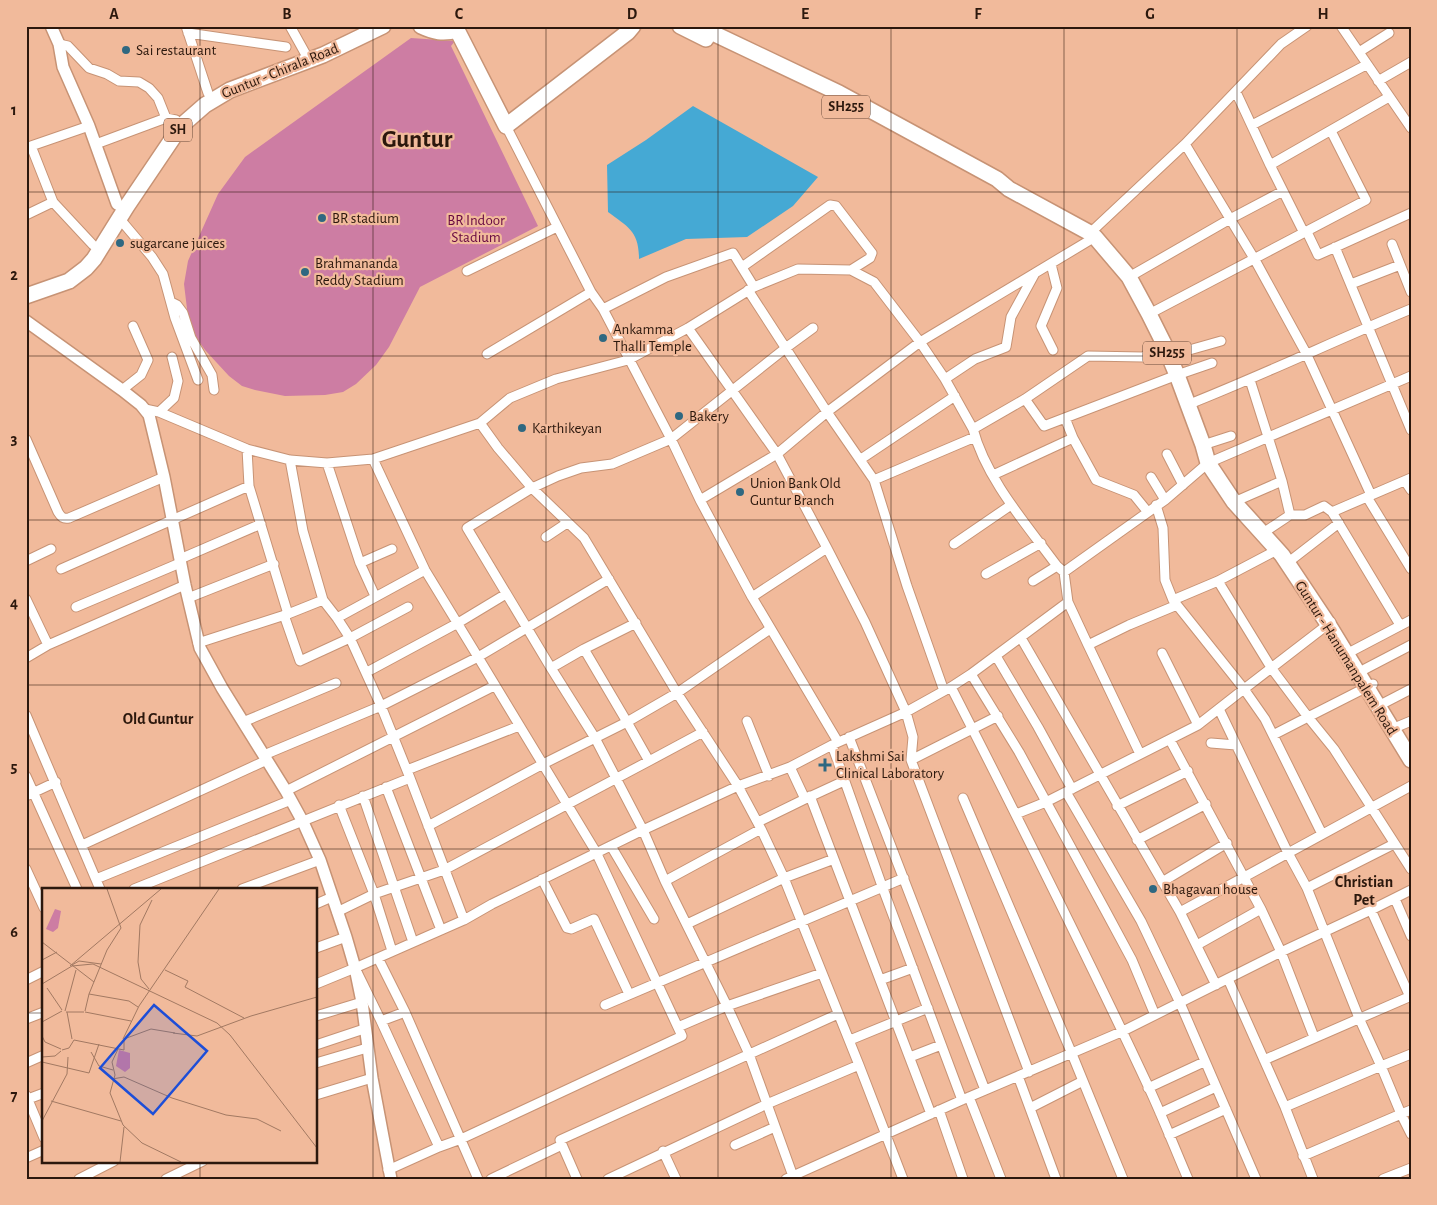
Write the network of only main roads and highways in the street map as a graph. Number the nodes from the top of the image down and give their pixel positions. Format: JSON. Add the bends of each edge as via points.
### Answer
{"nodes":[{"id":1,"x":359,"y":26,"type":"edge"},
{"id":2,"x":383,"y":26,"type":"edge"},
{"id":3,"x":421,"y":26,"type":"edge"},
{"id":4,"x":633,"y":26,"type":"edge"},
{"id":5,"x":680,"y":26,"type":"edge"},
{"id":6,"x":698,"y":26,"type":"edge"},
{"id":7,"x":456,"y":28,"type":"edge"},
{"id":8,"x":1009,"y":189,"type":"junction"},
{"id":9,"x":118,"y":211,"type":"junction"},
{"id":10,"x":26,"y":288,"type":"edge"},
{"id":11,"x":26,"y":296,"type":"edge"},
{"id":12,"x":1331,"y":622,"type":"junction"},
{"id":13,"x":1370,"y":685,"type":"junction"},
{"id":14,"x":1405,"y":724,"type":"edge"},
{"id":15,"x":1411,"y":744,"type":"edge"},
{"id":16,"x":1411,"y":760,"type":"edge"}],
"edges":[{"from":1,"to":9,"type":"main road","name":"Guntur - Chirala Road","number":"SH","via":[[305,53],[236,80],[171,119]]},
{"from":2,"to":9,"type":"main road","name":"Guntur - Chirala Road","number":"SH","via":[[323,55],[230,90],[205,105],[181,126]]},
{"from":3,"to":7,"type":"main road","via":[[443,33]]},
{"from":4,"to":7,"type":"main road","via":[[506,126]]},
{"from":5,"to":8,"type":"main road","name":"Guntur - Hanumanpalem Road","number":"SH255","via":[[842,105],[994,188]]},
{"from":6,"to":8,"type":"main road","name":"Guntur - Hanumanpalem Road","number":"SH255","via":[[839,93],[997,179]]},
{"from":8,"to":12,"type":"main road","name":"Guntur - Hanumanpalem Road","number":"SH255","via":[[1093,235],[1129,277],[1150,314],[1177,375],[1208,463],[1234,502],[1284,557]]},
{"from":9,"to":10,"type":"main road","name":"Guntur - Chirala Road","number":"SH","via":[[80,262],[53,279]]},
{"from":9,"to":11,"type":"main road","name":"Guntur - Chirala Road","number":"SH","via":[[94,259],[78,276]]},
{"from":12,"to":13,"type":"main road","name":"Guntur - Hanumanpalem Road","number":"SH255"},
{"from":12,"to":13,"type":"main road","name":"Guntur - Hanumanpalem Road","number":"SH255","via":[[1364,669]]},
{"from":13,"to":14,"type":"main road","name":"Guntur - Hanumanpalem Road","number":"SH255"},
{"from":13,"to":16,"type":"main road","name":"Guntur - Hanumanpalem Road","number":"SH255"},
{"from":14,"to":15,"type":"main road","name":"Guntur - Hanumanpalem Road","number":"SH255"}]}
